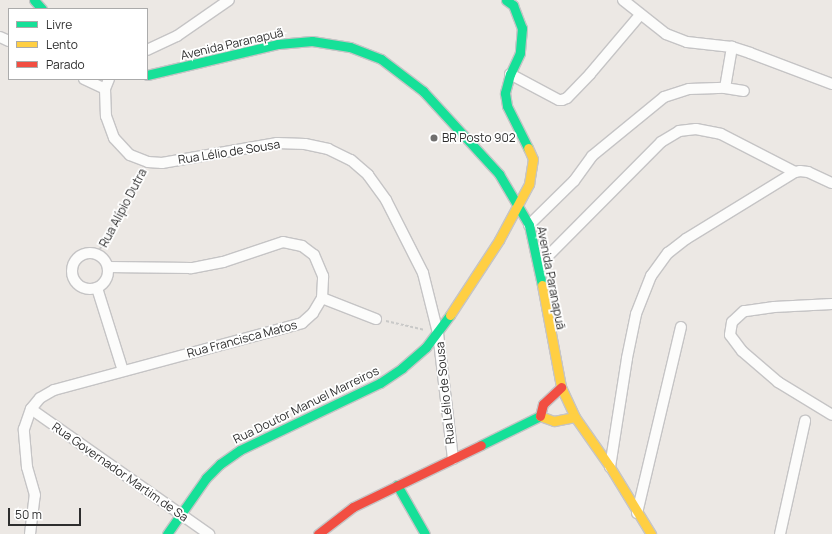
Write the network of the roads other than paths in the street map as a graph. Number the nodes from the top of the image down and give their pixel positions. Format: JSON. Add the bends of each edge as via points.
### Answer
{"nodes":[{"id":1,"x":229,"y":0,"type":"edge"},
{"id":2,"x":506,"y":0,"type":"edge"},
{"id":3,"x":623,"y":0,"type":"edge"},
{"id":4,"x":640,"y":15,"type":"junction"},
{"id":5,"x":732,"y":48,"type":"junction"},
{"id":6,"x":148,"y":50,"type":"edge"},
{"id":7,"x":510,"y":74,"type":"junction"},
{"id":8,"x":148,"y":76,"type":"edge"},
{"id":9,"x":86,"y":80,"type":"edge"},
{"id":10,"x":108,"y":80,"type":"edge"},
{"id":11,"x":832,"y":84,"type":"edge"},
{"id":12,"x":725,"y":88,"type":"junction"},
{"id":13,"x":104,"y":89,"type":"junction"},
{"id":14,"x":744,"y":91,"type":"dead end"},
{"id":15,"x":795,"y":172,"type":"junction"},
{"id":16,"x":832,"y":183,"type":"edge"},
{"id":17,"x":519,"y":205,"type":"junction"},
{"id":18,"x":529,"y":225,"type":"junction"},
{"id":19,"x":539,"y":265,"type":"junction"},
{"id":20,"x":108,"y":266,"type":"junction"},
{"id":21,"x":97,"y":288,"type":"junction"},
{"id":22,"x":322,"y":298,"type":"junction"},
{"id":23,"x":832,"y":304,"type":"edge"},
{"id":24,"x":376,"y":319,"type":"road end"},
{"id":25,"x":681,"y":328,"type":"dead end"},
{"id":26,"x":438,"y":333,"type":"junction"},
{"id":27,"x":123,"y":371,"type":"junction"},
{"id":28,"x":561,"y":387,"type":"junction"},
{"id":29,"x":31,"y":409,"type":"junction"},
{"id":30,"x":832,"y":414,"type":"edge"},
{"id":31,"x":540,"y":416,"type":"junction"},
{"id":32,"x":575,"y":417,"type":"junction"},
{"id":33,"x":805,"y":421,"type":"dead end"},
{"id":34,"x":453,"y":459,"type":"junction"},
{"id":35,"x":610,"y":468,"type":"junction"},
{"id":36,"x":397,"y":486,"type":"junction"},
{"id":37,"x":638,"y":513,"type":"junction"},
{"id":38,"x":180,"y":515,"type":"junction"},
{"id":39,"x":30,"y":534,"type":"edge"},
{"id":40,"x":167,"y":534,"type":"edge"},
{"id":41,"x":209,"y":534,"type":"edge"},
{"id":42,"x":318,"y":534,"type":"edge"},
{"id":43,"x":425,"y":534,"type":"edge"},
{"id":44,"x":651,"y":534,"type":"edge"},
{"id":45,"x":780,"y":534,"type":"edge"}],
"edges":[{"from":1,"to":6,"type":"street","via":[[177,36]]},
{"from":2,"to":7,"type":"street","name":"Rua Doutor Manuel Marreiros","via":[[512,6],[522,28],[520,53]]},
{"from":3,"to":4,"type":"street"},
{"from":4,"to":5,"type":"street","via":[[666,34],[687,42]]},
{"from":4,"to":7,"type":"street","via":[[567,98],[559,100]]},
{"from":5,"to":11,"type":"street","via":[[750,52]]},
{"from":5,"to":12,"type":"street"},
{"from":7,"to":17,"type":"street","name":"Rua Doutor Manuel Marreiros","via":[[505,93],[507,106],[534,159],[529,184]]},
{"from":8,"to":17,"type":"street","name":"Avenida Paranapuã","via":[[278,44],[312,41],[350,47],[381,59],[423,91],[499,174]]},
{"from":9,"to":13,"type":"street"},
{"from":10,"to":13,"type":"street"},
{"from":12,"to":14,"type":"street"},
{"from":12,"to":18,"type":"street","via":[[689,89],[664,97],[592,156],[574,181]]},
{"from":13,"to":26,"type":"street","name":"Rua Lélio de Sousa","via":[[106,116],[114,138],[130,155],[148,162],[162,163],[277,143],[305,144],[328,149],[351,160],[368,175],[386,200],[423,272]]},
{"from":15,"to":16,"type":"street","via":[[808,172]]},
{"from":15,"to":19,"type":"street","via":[[721,134],[696,129],[679,131],[662,142]]},
{"from":15,"to":35,"type":"street","via":[[668,252],[651,276],[636,314]]},
{"from":17,"to":18,"type":"street","name":"Avenida Paranapuã"},
{"from":17,"to":26,"type":"street","name":"Rua Doutor Manuel Marreiros"},
{"from":18,"to":19,"type":"street","name":"Avenida Paranapuã"},
{"from":19,"to":28,"type":"street","name":"Avenida Paranapuã"},
{"from":20,"to":21,"type":"street","via":[[105,281]]},
{"from":20,"to":21,"type":"street","via":[[98,255],[88,253],[75,261],[72,271],[78,285],[87,289]]},
{"from":20,"to":22,"type":"street","via":[[191,268],[223,262],[283,242],[302,246],[314,255],[323,276]]},
{"from":21,"to":27,"type":"street"},
{"from":22,"to":24,"type":"street"},
{"from":22,"to":27,"type":"street","name":"Rua Francisca Matos","via":[[313,313],[302,323]]},
{"from":23,"to":30,"type":"street","via":[[744,311],[732,322],[730,335],[742,351],[778,382]]},
{"from":25,"to":37,"type":"street"},
{"from":26,"to":34,"type":"street","name":"Rua Lélio de Sousa"},
{"from":26,"to":38,"type":"street","name":"Rua Doutor Manuel Marreiros","via":[[402,368],[380,383],[240,450],[220,464],[206,478]]},
{"from":27,"to":29,"type":"street","name":"Rua Francisca Matos","via":[[54,390],[40,398]]},
{"from":28,"to":31,"type":"street","via":[[543,404]]},
{"from":28,"to":32,"type":"street","name":"Avenida Paranapuã"},
{"from":29,"to":38,"type":"street","name":"Rua Governador Martim de Sa"},
{"from":29,"to":39,"type":"street","name":"Rua Francisca Matos","via":[[24,429],[27,467],[35,495]]},
{"from":31,"to":32,"type":"street","via":[[554,421]]},
{"from":31,"to":34,"type":"street"},
{"from":32,"to":35,"type":"street","name":"Avenida Paranapuã"},
{"from":33,"to":45,"type":"street"},
{"from":34,"to":36,"type":"street"},
{"from":35,"to":37,"type":"street","name":"Avenida Paranapuã"},
{"from":36,"to":42,"type":"street","via":[[353,507]]},
{"from":36,"to":43,"type":"street"},
{"from":37,"to":44,"type":"street","name":"Avenida Paranapuã"},
{"from":38,"to":40,"type":"street","name":"Rua Doutor Manuel Marreiros"},
{"from":38,"to":41,"type":"street","name":"Rua Governador Martim de Sa"}]}
